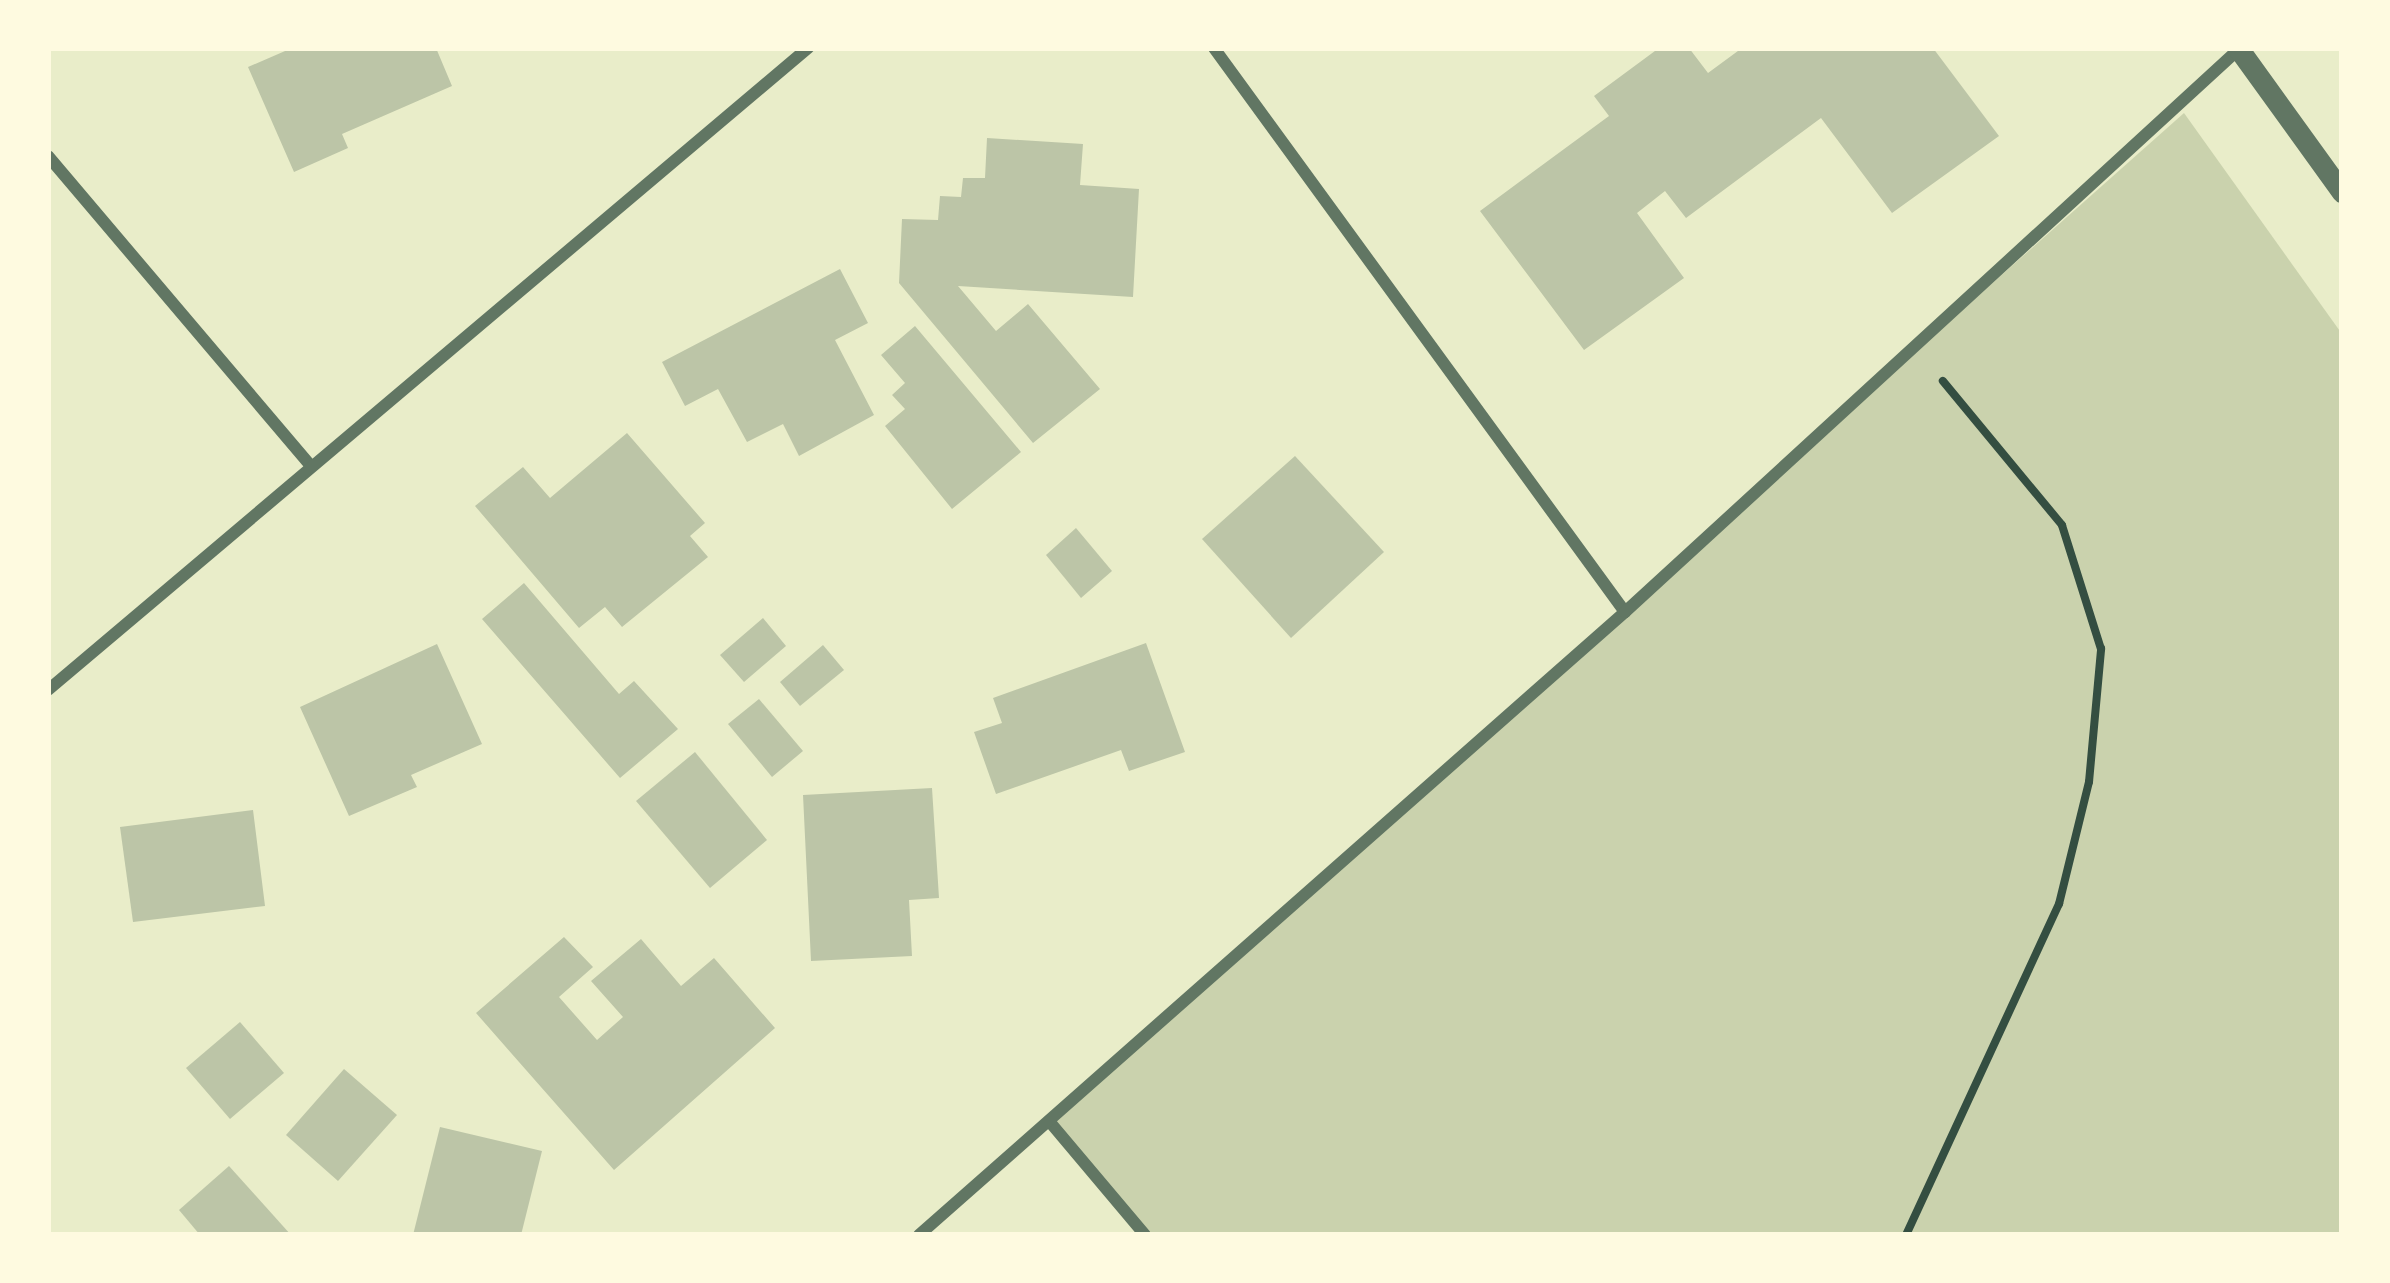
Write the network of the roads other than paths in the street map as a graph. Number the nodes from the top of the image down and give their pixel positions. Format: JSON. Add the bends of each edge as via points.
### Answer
{"nodes":[{"id":1,"x":808,"y":48,"type":"edge"},
{"id":2,"x":1214,"y":48,"type":"edge"},
{"id":3,"x":2239,"y":48,"type":"edge"},
{"id":4,"x":48,"y":156,"type":"edge"},
{"id":5,"x":2342,"y":192,"type":"edge"},
{"id":6,"x":309,"y":464,"type":"junction"},
{"id":7,"x":1625,"y":612,"type":"junction"},
{"id":8,"x":48,"y":690,"type":"edge"},
{"id":9,"x":1049,"y":1121,"type":"junction"},
{"id":10,"x":920,"y":1235,"type":"edge"},
{"id":11,"x":1145,"y":1235,"type":"edge"}],
"edges":[{"from":1,"to":6,"type":"street"},
{"from":2,"to":7,"type":"street"},
{"from":3,"to":5,"type":"street"},
{"from":3,"to":7,"type":"street"},
{"from":4,"to":6,"type":"street"},
{"from":6,"to":8,"type":"street"},
{"from":7,"to":9,"type":"street"},
{"from":9,"to":10,"type":"street"},
{"from":9,"to":11,"type":"street"}]}
